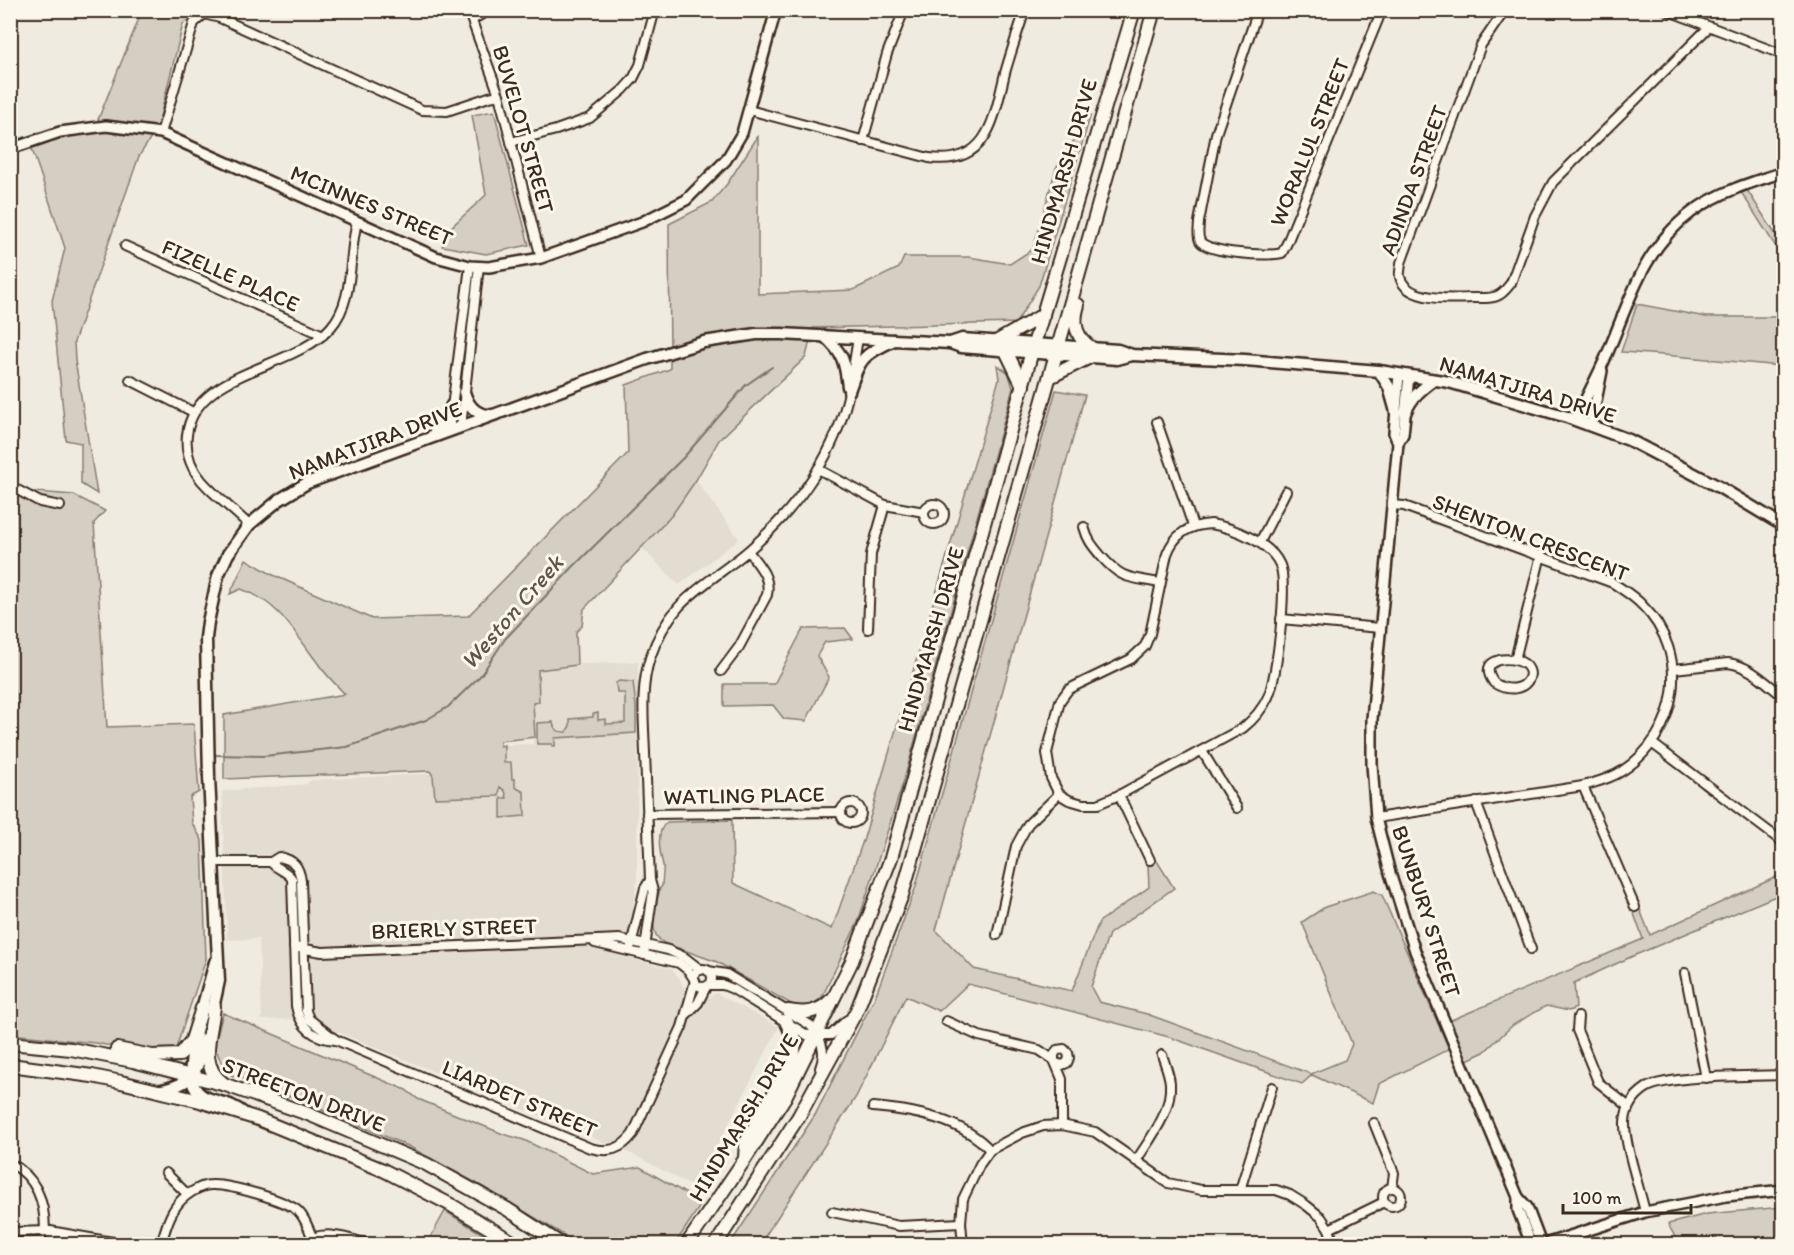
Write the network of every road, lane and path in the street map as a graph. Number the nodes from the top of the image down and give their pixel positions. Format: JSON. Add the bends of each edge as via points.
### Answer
{"nodes":[{"id":1,"x":468,"y":10,"type":"edge"},
{"id":2,"x":489,"y":10,"type":"edge"},
{"id":3,"x":655,"y":10,"type":"edge"},
{"id":4,"x":776,"y":10,"type":"edge"},
{"id":5,"x":904,"y":10,"type":"edge"},
{"id":6,"x":1025,"y":10,"type":"edge"},
{"id":7,"x":1134,"y":10,"type":"edge"},
{"id":8,"x":1154,"y":10,"type":"edge"},
{"id":9,"x":1258,"y":10,"type":"edge"},
{"id":10,"x":1382,"y":10,"type":"edge"},
{"id":11,"x":1505,"y":10,"type":"edge"},
{"id":12,"x":1666,"y":10,"type":"edge"},
{"id":13,"x":472,"y":20,"type":"junction"},
{"id":14,"x":1709,"y":27,"type":"junction"},
{"id":15,"x":1784,"y":55,"type":"edge"},
{"id":16,"x":499,"y":95,"type":"junction"},
{"id":17,"x":749,"y":110,"type":"junction"},
{"id":18,"x":161,"y":133,"type":"junction"},
{"id":19,"x":863,"y":141,"type":"junction"},
{"id":20,"x":511,"y":142,"type":"junction"},
{"id":21,"x":10,"y":149,"type":"edge"},
{"id":22,"x":1784,"y":172,"type":"edge"},
{"id":23,"x":357,"y":222,"type":"junction"},
{"id":24,"x":125,"y":246,"type":"dead end"},
{"id":25,"x":1084,"y":252,"type":"junction"},
{"id":26,"x":541,"y":258,"type":"junction"},
{"id":27,"x":474,"y":266,"type":"junction"},
{"id":28,"x":1043,"y":315,"type":"junction"},
{"id":29,"x":323,"y":335,"type":"junction"},
{"id":30,"x":824,"y":336,"type":"junction"},
{"id":31,"x":858,"y":338,"type":"junction"},
{"id":32,"x":894,"y":340,"type":"junction"},
{"id":33,"x":996,"y":342,"type":"junction"},
{"id":34,"x":950,"y":343,"type":"junction"},
{"id":35,"x":1033,"y":348,"type":"junction"},
{"id":36,"x":1057,"y":350,"type":"junction"},
{"id":37,"x":1006,"y":351,"type":"junction"},
{"id":38,"x":1091,"y":353,"type":"junction"},
{"id":39,"x":1604,"y":360,"type":"junction"},
{"id":40,"x":1379,"y":371,"type":"junction"},
{"id":41,"x":1404,"y":375,"type":"junction"},
{"id":42,"x":1050,"y":377,"type":"junction"},
{"id":43,"x":130,"y":380,"type":"dead end"},
{"id":44,"x":1434,"y":380,"type":"junction"},
{"id":45,"x":1023,"y":386,"type":"junction"},
{"id":46,"x":849,"y":391,"type":"junction"},
{"id":47,"x":464,"y":392,"type":"junction"},
{"id":48,"x":452,"y":405,"type":"junction"},
{"id":49,"x":193,"y":412,"type":"junction"},
{"id":50,"x":1401,"y":413,"type":"junction"},
{"id":51,"x":492,"y":416,"type":"junction"},
{"id":52,"x":1575,"y":420,"type":"junction"},
{"id":53,"x":1157,"y":422,"type":"dead end"},
{"id":54,"x":1592,"y":426,"type":"junction"},
{"id":55,"x":460,"y":427,"type":"junction"},
{"id":56,"x":449,"y":431,"type":"junction"},
{"id":57,"x":429,"y":438,"type":"junction"},
{"id":58,"x":818,"y":469,"type":"junction"},
{"id":59,"x":10,"y":486,"type":"edge"},
{"id":60,"x":1286,"y":491,"type":"dead end"},
{"id":61,"x":885,"y":505,"type":"junction"},
{"id":62,"x":1392,"y":505,"type":"junction"},
{"id":63,"x":60,"y":506,"type":"dead end"},
{"id":64,"x":924,"y":512,"type":"dead end"},
{"id":65,"x":249,"y":525,"type":"junction"},
{"id":66,"x":1193,"y":526,"type":"junction"},
{"id":67,"x":1784,"y":526,"type":"edge"},
{"id":68,"x":1084,"y":527,"type":"dead end"},
{"id":69,"x":1260,"y":542,"type":"junction"},
{"id":70,"x":748,"y":550,"type":"junction"},
{"id":71,"x":1541,"y":555,"type":"junction"},
{"id":72,"x":1160,"y":584,"type":"junction"},
{"id":73,"x":1281,"y":619,"type":"junction"},
{"id":74,"x":1380,"y":628,"type":"junction"},
{"id":75,"x":868,"y":629,"type":"dead end"},
{"id":76,"x":1515,"y":660,"type":"junction"},
{"id":77,"x":1674,"y":669,"type":"junction"},
{"id":78,"x":721,"y":671,"type":"dead end"},
{"id":79,"x":1784,"y":696,"type":"edge"},
{"id":80,"x":1653,"y":744,"type":"junction"},
{"id":81,"x":1203,"y":751,"type":"junction"},
{"id":82,"x":1583,"y":786,"type":"junction"},
{"id":83,"x":1059,"y":794,"type":"junction"},
{"id":84,"x":1119,"y":795,"type":"junction"},
{"id":85,"x":1476,"y":802,"type":"junction"},
{"id":86,"x":1237,"y":808,"type":"dead end"},
{"id":87,"x":841,"y":812,"type":"dead end"},
{"id":88,"x":648,"y":814,"type":"junction"},
{"id":89,"x":1376,"y":818,"type":"junction"},
{"id":90,"x":1784,"y":843,"type":"edge"},
{"id":91,"x":1150,"y":860,"type":"dead end"},
{"id":92,"x":213,"y":862,"type":"junction"},
{"id":93,"x":271,"y":862,"type":"junction"},
{"id":94,"x":650,"y":880,"type":"junction"},
{"id":95,"x":1635,"y":907,"type":"dead end"},
{"id":96,"x":997,"y":935,"type":"dead end"},
{"id":97,"x":588,"y":941,"type":"junction"},
{"id":98,"x":632,"y":942,"type":"junction"},
{"id":99,"x":645,"y":945,"type":"junction"},
{"id":100,"x":298,"y":947,"type":"junction"},
{"id":101,"x":1531,"y":949,"type":"dead end"},
{"id":102,"x":322,"y":951,"type":"junction"},
{"id":103,"x":631,"y":952,"type":"junction"},
{"id":104,"x":644,"y":955,"type":"junction"},
{"id":105,"x":299,"y":960,"type":"junction"},
{"id":106,"x":705,"y":970,"type":"junction"},
{"id":107,"x":1685,"y":973,"type":"dead end"},
{"id":108,"x":694,"y":980,"type":"junction"},
{"id":109,"x":707,"y":986,"type":"junction"},
{"id":110,"x":836,"y":994,"type":"junction"},
{"id":111,"x":208,"y":1007,"type":"junction"},
{"id":112,"x":857,"y":1010,"type":"junction"},
{"id":113,"x":686,"y":1016,"type":"junction"},
{"id":114,"x":787,"y":1016,"type":"junction"},
{"id":115,"x":1578,"y":1017,"type":"dead end"},
{"id":116,"x":946,"y":1021,"type":"dead end"},
{"id":117,"x":817,"y":1034,"type":"junction"},
{"id":118,"x":10,"y":1043,"type":"edge"},
{"id":119,"x":71,"y":1049,"type":"junction"},
{"id":120,"x":1162,"y":1055,"type":"dead end"},
{"id":121,"x":10,"y":1065,"type":"edge"},
{"id":122,"x":1784,"y":1075,"type":"edge"},
{"id":123,"x":191,"y":1076,"type":"junction"},
{"id":124,"x":1706,"y":1078,"type":"junction"},
{"id":125,"x":226,"y":1085,"type":"junction"},
{"id":126,"x":1272,"y":1087,"type":"dead end"},
{"id":127,"x":158,"y":1091,"type":"junction"},
{"id":128,"x":805,"y":1106,"type":"junction"},
{"id":129,"x":1628,"y":1106,"type":"junction"},
{"id":130,"x":873,"y":1107,"type":"dead end"},
{"id":131,"x":248,"y":1116,"type":"junction"},
{"id":132,"x":1374,"y":1123,"type":"dead end"},
{"id":133,"x":1062,"y":1125,"type":"junction"},
{"id":134,"x":990,"y":1150,"type":"junction"},
{"id":135,"x":745,"y":1160,"type":"junction"},
{"id":136,"x":1136,"y":1161,"type":"junction"},
{"id":137,"x":10,"y":1163,"type":"edge"},
{"id":138,"x":166,"y":1173,"type":"dead end"},
{"id":139,"x":1392,"y":1188,"type":"junction"},
{"id":140,"x":1239,"y":1190,"type":"junction"},
{"id":141,"x":1784,"y":1190,"type":"edge"},
{"id":142,"x":187,"y":1194,"type":"junction"},
{"id":143,"x":1518,"y":1197,"type":"junction"},
{"id":144,"x":1384,"y":1202,"type":"junction"},
{"id":145,"x":832,"y":1212,"type":"dead end"},
{"id":146,"x":1645,"y":1212,"type":"junction"},
{"id":147,"x":961,"y":1223,"type":"junction"},
{"id":148,"x":1329,"y":1229,"type":"junction"},
{"id":149,"x":48,"y":1231,"type":"junction"},
{"id":150,"x":10,"y":1232,"type":"edge"},
{"id":151,"x":312,"y":1237,"type":"junction"},
{"id":152,"x":53,"y":1245,"type":"edge"},
{"id":153,"x":124,"y":1245,"type":"edge"},
{"id":154,"x":161,"y":1245,"type":"edge"},
{"id":155,"x":303,"y":1245,"type":"edge"},
{"id":156,"x":368,"y":1245,"type":"edge"},
{"id":157,"x":516,"y":1245,"type":"edge"},
{"id":158,"x":561,"y":1245,"type":"edge"},
{"id":159,"x":687,"y":1245,"type":"edge"},
{"id":160,"x":716,"y":1245,"type":"edge"},
{"id":161,"x":963,"y":1245,"type":"edge"},
{"id":162,"x":1334,"y":1245,"type":"edge"},
{"id":163,"x":1531,"y":1245,"type":"edge"},
{"id":164,"x":1543,"y":1245,"type":"edge"}],
"edges":[{"from":1,"to":13,"type":"street","name":"BUVELOT STREET"},
{"from":2,"to":13,"type":"street"},
{"from":3,"to":20,"type":"street","via":[[640,65],[623,90],[590,118]]},
{"from":4,"to":17,"type":"street","name":"MCINNES STREET"},
{"from":5,"to":19,"type":"street","via":[[887,54]]},
{"from":6,"to":19,"type":"street","via":[[995,114],[988,133],[977,146],[956,159],[940,160]]},
{"from":7,"to":28,"type":"main road","name":"HINDMARSH DRIVE"},
{"from":8,"to":25,"type":"main road","name":"HINDMARSH DRIVE"},
{"from":9,"to":10,"type":"street","name":"WORALUL STREET","via":[[1216,134],[1198,235],[1208,247],[1262,255],[1282,253],[1287,243]]},
{"from":11,"to":14,"type":"street","name":"ADINDA STREET","via":[[1481,45],[1401,263],[1400,276],[1408,289],[1431,298],[1493,298],[1506,290],[1552,182]]},
{"from":12,"to":14,"type":"street"},
{"from":13,"to":16,"type":"street","name":"BUVELOT STREET"},
{"from":14,"to":15,"type":"street"},
{"from":16,"to":18,"type":"street","via":[[447,111],[422,110],[204,14],[194,23]]},
{"from":16,"to":20,"type":"street","name":"BUVELOT STREET"},
{"from":17,"to":19,"type":"street"},
{"from":17,"to":26,"type":"street","name":"MCINNES STREET","via":[[742,133],[726,160],[686,200],[642,222]]},
{"from":18,"to":21,"type":"street","name":"MCINNES STREET","via":[[106,126],[60,132]]},
{"from":18,"to":23,"type":"street","name":"MCINNES STREET"},
{"from":20,"to":26,"type":"street","name":"BUVELOT STREET"},
{"from":22,"to":39,"type":"street","via":[[1710,200],[1677,224],[1637,278]]},
{"from":23,"to":27,"type":"street","name":"MCINNES STREET","via":[[436,257]]},
{"from":23,"to":29,"type":"street","via":[[342,308]]},
{"from":24,"to":29,"type":"street","name":"FIZELLE PLACE"},
{"from":25,"to":36,"type":"main road","name":"HINDMARSH DRIVE"},
{"from":25,"to":38,"type":"main road","via":[[1089,266],[1074,318],[1077,333]]},
{"from":26,"to":27,"type":"street","name":"MCINNES STREET","via":[[504,266]]},
{"from":27,"to":47,"type":"street"},
{"from":27,"to":48,"type":"street"},
{"from":28,"to":33,"type":"main road"},
{"from":28,"to":35,"type":"main road","name":"HINDMARSH DRIVE"},
{"from":29,"to":49,"type":"street","via":[[222,386]]},
{"from":30,"to":31,"type":"main road","name":"NAMATJIRA DRIVE"},
{"from":30,"to":46,"type":"main road","via":[[843,357]]},
{"from":30,"to":51,"type":"main road","name":"NAMATJIRA DRIVE","via":[[756,334],[704,342]]},
{"from":31,"to":32,"type":"main road","name":"NAMATJIRA DRIVE"},
{"from":31,"to":46,"type":"street"},
{"from":32,"to":34,"type":"main road","name":"NAMATJIRA DRIVE"},
{"from":32,"to":46,"type":"main road","via":[[859,362]]},
{"from":33,"to":34,"type":"main road","name":"NAMATJIRA DRIVE","via":[[962,339]]},
{"from":33,"to":35,"type":"main road","name":"NAMATJIRA DRIVE"},
{"from":34,"to":37,"type":"main road","name":"NAMATJIRA DRIVE"},
{"from":35,"to":36,"type":"main road","name":"NAMATJIRA DRIVE"},
{"from":35,"to":37,"type":"main road","name":"NAMATJIRA DRIVE"},
{"from":35,"to":45,"type":"main road","name":"HINDMARSH DRIVE"},
{"from":36,"to":38,"type":"main road","name":"NAMATJIRA DRIVE"},
{"from":36,"to":42,"type":"main road","name":"HINDMARSH DRIVE"},
{"from":37,"to":45,"type":"main road"},
{"from":38,"to":40,"type":"main road","name":"NAMATJIRA DRIVE","via":[[1118,350],[1132,355]]},
{"from":38,"to":42,"type":"main road"},
{"from":39,"to":52,"type":"street"},
{"from":39,"to":54,"type":"street"},
{"from":40,"to":41,"type":"main road","name":"NAMATJIRA DRIVE"},
{"from":40,"to":50,"type":"main road"},
{"from":41,"to":44,"type":"main road","name":"NAMATJIRA DRIVE"},
{"from":41,"to":50,"type":"street","name":"BUNBURY STREET"},
{"from":42,"to":112,"type":"main road","name":"HINDMARSH DRIVE","via":[[911,868]]},
{"from":43,"to":49,"type":"street"},
{"from":44,"to":50,"type":"main road","via":[[1419,390]]},
{"from":44,"to":52,"type":"main road","name":"NAMATJIRA DRIVE"},
{"from":45,"to":110,"type":"main road","name":"HINDMARSH DRIVE","via":[[891,858]]},
{"from":46,"to":58,"type":"street","via":[[831,446]]},
{"from":47,"to":51,"type":"main road","via":[[469,406]]},
{"from":47,"to":55,"type":"street"},
{"from":48,"to":56,"type":"street"},
{"from":48,"to":57,"type":"main road","via":[[444,423]]},
{"from":49,"to":65,"type":"street","via":[[186,442],[191,463],[202,481]]},
{"from":50,"to":62,"type":"street","name":"BUNBURY STREET","via":[[1403,434],[1398,443]]},
{"from":51,"to":55,"type":"main road","name":"NAMATJIRA DRIVE"},
{"from":52,"to":54,"type":"main road","name":"NAMATJIRA DRIVE"},
{"from":53,"to":66,"type":"street"},
{"from":54,"to":67,"type":"main road","name":"NAMATJIRA DRIVE","via":[[1629,440],[1719,486]]},
{"from":55,"to":56,"type":"main road","name":"NAMATJIRA DRIVE"},
{"from":56,"to":57,"type":"main road","name":"NAMATJIRA DRIVE"},
{"from":57,"to":65,"type":"main road","name":"NAMATJIRA DRIVE","via":[[308,483]]},
{"from":58,"to":61,"type":"street"},
{"from":58,"to":70,"type":"street","via":[[771,531]]},
{"from":59,"to":63,"type":"street","via":[[40,502]]},
{"from":60,"to":69,"type":"street"},
{"from":61,"to":64,"type":"street"},
{"from":61,"to":75,"type":"street","via":[[871,554]]},
{"from":62,"to":71,"type":"street","name":"SHENTON CRESCENT"},
{"from":62,"to":74,"type":"street","name":"BUNBURY STREET"},
{"from":65,"to":92,"type":"main road","name":"NAMATJIRA DRIVE","via":[[218,576],[208,622]]},
{"from":66,"to":69,"type":"street","via":[[1221,526]]},
{"from":66,"to":72,"type":"street","via":[[1173,542]]},
{"from":68,"to":72,"type":"street","via":[[1088,541],[1115,572]]},
{"from":69,"to":73,"type":"street","via":[[1280,565]]},
{"from":70,"to":78,"type":"street","via":[[769,587],[740,647]]},
{"from":70,"to":88,"type":"street","via":[[683,601],[668,620],[650,659],[644,696]]},
{"from":71,"to":76,"type":"street"},
{"from":71,"to":77,"type":"street","name":"SHENTON CRESCENT","via":[[1613,583],[1636,599],[1660,629]]},
{"from":72,"to":83,"type":"street","via":[[1150,634],[1141,651],[1075,686],[1060,701],[1047,753],[1051,778]]},
{"from":73,"to":74,"type":"street"},
{"from":73,"to":81,"type":"street","via":[[1274,680],[1262,708],[1243,728]]},
{"from":74,"to":89,"type":"street","name":"BUNBURY STREET","via":[[1372,719]]},
{"from":76,"to":76,"type":"street","via":[[1503,658],[1494,662],[1489,670],[1494,683],[1516,689],[1525,685],[1528,668]]},
{"from":77,"to":79,"type":"street","via":[[1737,664]]},
{"from":77,"to":80,"type":"street","name":"SHENTON CRESCENT","via":[[1671,701]]},
{"from":80,"to":82,"type":"street","name":"SHENTON CRESCENT","via":[[1621,772]]},
{"from":80,"to":90,"type":"street"},
{"from":81,"to":84,"type":"street"},
{"from":81,"to":86,"type":"street"},
{"from":82,"to":85,"type":"street","name":"SHENTON CRESCENT"},
{"from":82,"to":95,"type":"street"},
{"from":83,"to":84,"type":"street","via":[[1076,803],[1090,804]]},
{"from":83,"to":96,"type":"street","via":[[1028,824],[1016,846]]},
{"from":84,"to":91,"type":"street"},
{"from":85,"to":89,"type":"street","name":"SHENTON CRESCENT"},
{"from":85,"to":101,"type":"street"},
{"from":87,"to":88,"type":"street","name":"WATLING PLACE"},
{"from":88,"to":94,"type":"street"},
{"from":89,"to":143,"type":"street","name":"BUNBURY STREET","via":[[1415,951]]},
{"from":92,"to":93,"type":"street"},
{"from":92,"to":111,"type":"main road","name":"NAMATJIRA DRIVE","via":[[219,981]]},
{"from":93,"to":100,"type":"street","name":"LIARDET STREET","via":[[292,879]]},
{"from":93,"to":100,"type":"street","name":"LIARDET STREET","via":[[284,858],[299,869]]},
{"from":94,"to":98,"type":"street"},
{"from":94,"to":99,"type":"street","via":[[653,891]]},
{"from":97,"to":98,"type":"street","name":"BRIERLY STREET"},
{"from":97,"to":102,"type":"street","name":"BRIERLY STREET"},
{"from":97,"to":103,"type":"street","name":"BRIERLY STREET"},
{"from":98,"to":99,"type":"street","name":"BRIERLY STREET"},
{"from":98,"to":103,"type":"street"},
{"from":99,"to":104,"type":"street"},
{"from":99,"to":106,"type":"street","name":"BRIERLY STREET","via":[[684,957]]},
{"from":100,"to":102,"type":"street","name":"BRIERLY STREET"},
{"from":100,"to":105,"type":"street","name":"LIARDET STREET"},
{"from":102,"to":105,"type":"street","name":"BRIERLY STREET"},
{"from":103,"to":104,"type":"street","name":"BRIERLY STREET"},
{"from":104,"to":108,"type":"street","name":"BRIERLY STREET","via":[[679,963]]},
{"from":105,"to":113,"type":"street","name":"LIARDET STREET","via":[[309,1019],[336,1040],[602,1151],[621,1147],[633,1134]]},
{"from":106,"to":108,"type":"street","via":[[697,972]]},
{"from":106,"to":109,"type":"street","via":[[712,978]]},
{"from":106,"to":114,"type":"street","name":"BRIERLY STREET","via":[[726,974]]},
{"from":107,"to":124,"type":"street"},
{"from":108,"to":109,"type":"street","via":[[698,986]]},
{"from":108,"to":113,"type":"street","name":"LIARDET STREET"},
{"from":109,"to":113,"type":"street","name":"LIARDET STREET"},
{"from":109,"to":114,"type":"street","name":"BRIERLY STREET","via":[[726,986]]},
{"from":110,"to":114,"type":"main road","via":[[817,1011]]},
{"from":110,"to":117,"type":"main road","name":"HINDMARSH DRIVE"},
{"from":111,"to":119,"type":"main road","via":[[180,1055],[152,1056],[95,1046]]},
{"from":111,"to":123,"type":"main road","name":"NAMATJIRA DRIVE","via":[[198,1065]]},
{"from":111,"to":125,"type":"main road","via":[[213,1022],[207,1046],[209,1066]]},
{"from":112,"to":117,"type":"street","via":[[835,1033]]},
{"from":112,"to":128,"type":"main road","name":"HINDMARSH DRIVE"},
{"from":114,"to":117,"type":"street","name":"BRIERLY STREET","via":[[807,1035]]},
{"from":114,"to":135,"type":"main road","via":[[795,1041],[793,1060],[746,1142]]},
{"from":115,"to":129,"type":"street","via":[[1576,1030],[1599,1082]]},
{"from":116,"to":133,"type":"street","via":[[979,1036],[1039,1050],[1055,1061],[1062,1078]]},
{"from":117,"to":128,"type":"street","via":[[823,1060]]},
{"from":117,"to":135,"type":"main road","name":"HINDMARSH DRIVE"},
{"from":118,"to":119,"type":"main road","name":"STREETON DRIVE"},
{"from":119,"to":123,"type":"main road","name":"STREETON DRIVE"},
{"from":120,"to":136,"type":"street","via":[[1170,1081],[1170,1098],[1163,1118]]},
{"from":121,"to":127,"type":"main road","name":"STREETON DRIVE","via":[[92,1076]]},
{"from":122,"to":124,"type":"street"},
{"from":123,"to":125,"type":"main road","name":"STREETON DRIVE"},
{"from":123,"to":127,"type":"main road","via":[[187,1082]]},
{"from":123,"to":131,"type":"main road","via":[[195,1090],[234,1105]]},
{"from":124,"to":129,"type":"street","via":[[1659,1083]]},
{"from":125,"to":158,"type":"main road","name":"STREETON DRIVE","via":[[324,1119],[426,1164],[507,1209]]},
{"from":126,"to":140,"type":"street"},
{"from":127,"to":131,"type":"main road","name":"STREETON DRIVE"},
{"from":128,"to":160,"type":"main road","name":"HINDMARSH DRIVE"},
{"from":129,"to":146,"type":"street","via":[[1626,1137]]},
{"from":130,"to":134,"type":"street","via":[[901,1109],[964,1129]]},
{"from":131,"to":157,"type":"main road","name":"STREETON DRIVE","via":[[383,1170]]},
{"from":132,"to":139,"type":"street","via":[[1394,1173]]},
{"from":133,"to":134,"type":"street","via":[[1022,1133]]},
{"from":133,"to":136,"type":"street","via":[[1095,1132]]},
{"from":134,"to":147,"type":"street","via":[[963,1199]]},
{"from":135,"to":159,"type":"main road","name":"HINDMARSH DRIVE"},
{"from":136,"to":140,"type":"street","via":[[1168,1183],[1182,1187]]},
{"from":137,"to":149,"type":"street","via":[[34,1182]]},
{"from":138,"to":142,"type":"street"},
{"from":139,"to":144,"type":"street","via":[[1385,1192]]},
{"from":139,"to":144,"type":"street","via":[[1401,1193],[1399,1204],[1392,1207]]},
{"from":140,"to":148,"type":"street","via":[[1276,1190],[1290,1195],[1320,1217]]},
{"from":141,"to":146,"type":"street","via":[[1726,1196]]},
{"from":142,"to":151,"type":"street","via":[[211,1185],[269,1198],[299,1212]]},
{"from":142,"to":154,"type":"street","via":[[172,1213]]},
{"from":143,"to":163,"type":"street","name":"BUNBURY STREET","via":[[1518,1210]]},
{"from":143,"to":164,"type":"street","name":"BUNBURY STREET","via":[[1527,1207]]},
{"from":144,"to":148,"type":"street"},
{"from":145,"to":147,"type":"street","via":[[899,1226]]},
{"from":146,"to":164,"type":"street"},
{"from":147,"to":161,"type":"street"},
{"from":148,"to":162,"type":"street"},
{"from":149,"to":150,"type":"street"},
{"from":149,"to":152,"type":"street"},
{"from":149,"to":153,"type":"street"},
{"from":151,"to":155,"type":"street"},
{"from":151,"to":156,"type":"street","via":[[345,1237]]}]}
